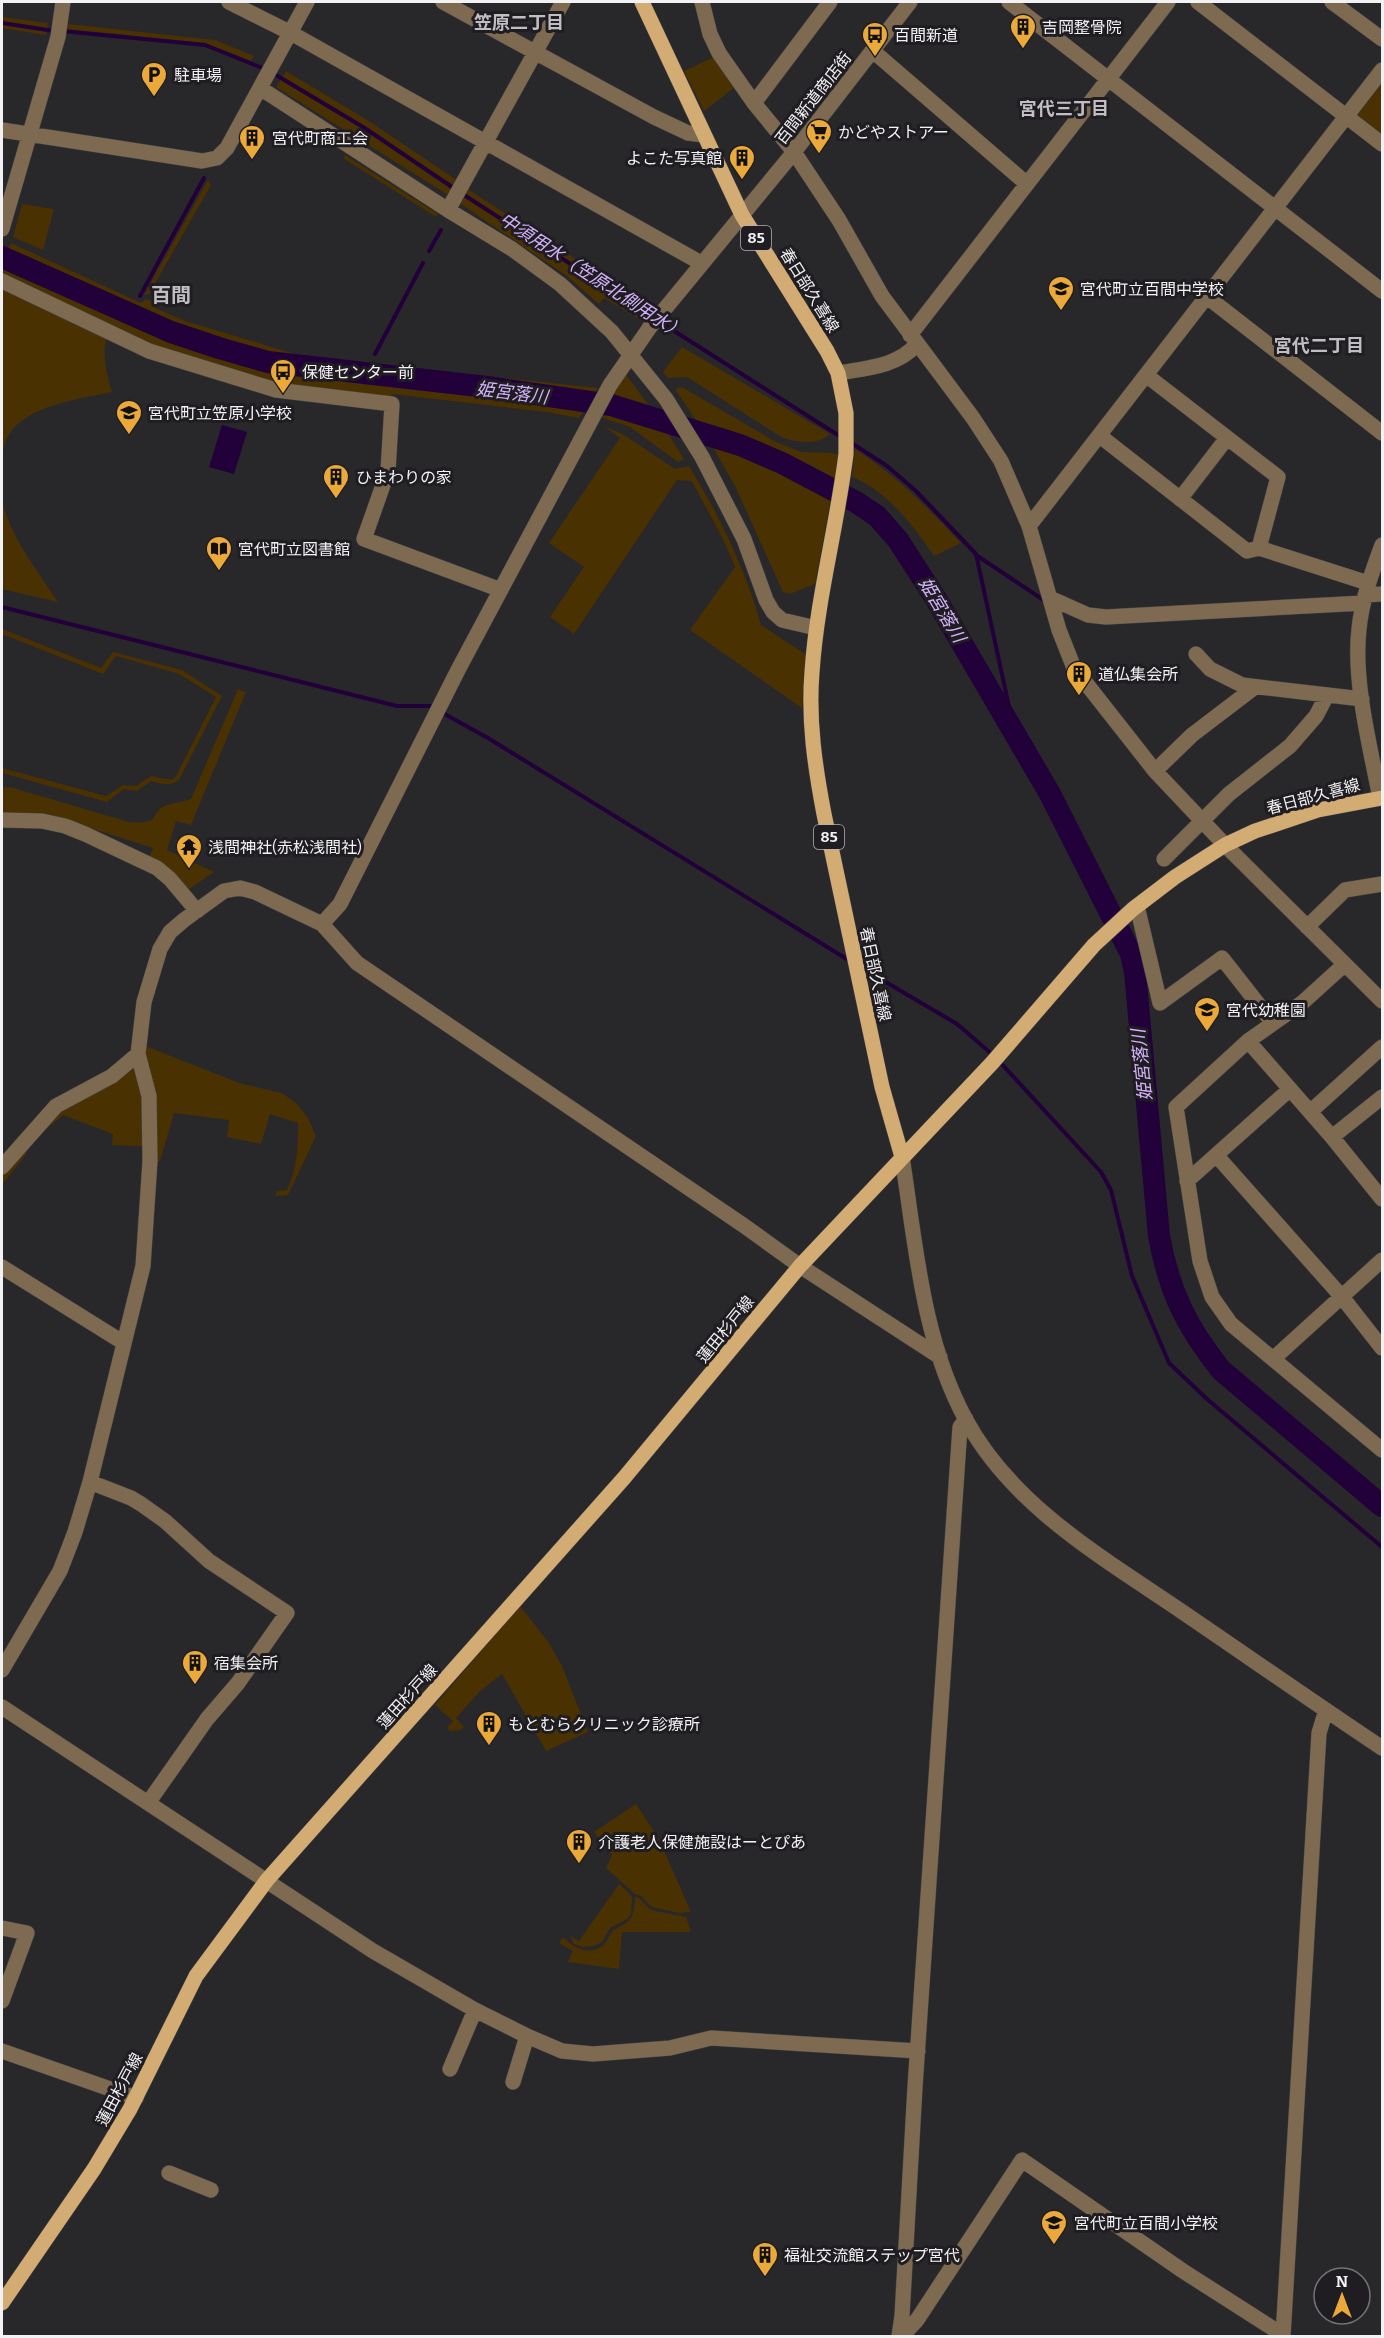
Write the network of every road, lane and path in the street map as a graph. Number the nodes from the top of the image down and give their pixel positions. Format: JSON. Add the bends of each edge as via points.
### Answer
{"nodes":[{"id":1,"x":63,"y":2,"type":"edge"},
{"id":2,"x":229,"y":2,"type":"edge"},
{"id":3,"x":308,"y":2,"type":"edge"},
{"id":4,"x":443,"y":2,"type":"edge"},
{"id":5,"x":563,"y":2,"type":"edge"},
{"id":6,"x":642,"y":2,"type":"edge"},
{"id":7,"x":702,"y":2,"type":"edge"},
{"id":8,"x":830,"y":2,"type":"edge"},
{"id":9,"x":910,"y":2,"type":"edge"},
{"id":10,"x":1009,"y":2,"type":"edge"},
{"id":11,"x":1168,"y":2,"type":"edge"},
{"id":12,"x":1198,"y":2,"type":"edge"},
{"id":13,"x":1332,"y":2,"type":"edge"},
{"id":14,"x":291,"y":33,"type":"junction"},
{"id":15,"x":1383,"y":39,"type":"edge"},
{"id":16,"x":873,"y":51,"type":"junction"},
{"id":17,"x":535,"y":52,"type":"junction"},
{"id":18,"x":1383,"y":70,"type":"edge"},
{"id":19,"x":1108,"y":79,"type":"junction"},
{"id":20,"x":262,"y":83,"type":"junction"},
{"id":21,"x":754,"y":102,"type":"junction"},
{"id":22,"x":1346,"y":116,"type":"junction"},
{"id":23,"x":2,"y":130,"type":"edge"},
{"id":24,"x":31,"y":134,"type":"junction"},
{"id":25,"x":704,"y":135,"type":"junction"},
{"id":26,"x":485,"y":143,"type":"junction"},
{"id":27,"x":1383,"y":144,"type":"edge"},
{"id":28,"x":794,"y":152,"type":"junction"},
{"id":29,"x":1026,"y":184,"type":"junction"},
{"id":30,"x":451,"y":205,"type":"junction"},
{"id":31,"x":1274,"y":208,"type":"junction"},
{"id":32,"x":742,"y":215,"type":"junction"},
{"id":33,"x":2,"y":229,"type":"edge"},
{"id":34,"x":701,"y":263,"type":"junction"},
{"id":35,"x":2,"y":280,"type":"edge"},
{"id":36,"x":1383,"y":291,"type":"edge"},
{"id":37,"x":1206,"y":296,"type":"junction"},
{"id":38,"x":914,"y":340,"type":"junction"},
{"id":39,"x":630,"y":355,"type":"junction"},
{"id":40,"x":838,"y":373,"type":"junction"},
{"id":41,"x":1146,"y":375,"type":"junction"},
{"id":42,"x":1383,"y":433,"type":"edge"},
{"id":43,"x":1100,"y":436,"type":"junction"},
{"id":44,"x":1227,"y":438,"type":"junction"},
{"id":45,"x":1180,"y":499,"type":"junction"},
{"id":46,"x":1029,"y":526,"type":"junction"},
{"id":47,"x":1383,"y":545,"type":"edge"},
{"id":48,"x":1259,"y":548,"type":"junction"},
{"id":49,"x":501,"y":590,"type":"junction"},
{"id":50,"x":1365,"y":593,"type":"junction"},
{"id":51,"x":1383,"y":594,"type":"edge"},
{"id":52,"x":1050,"y":598,"type":"junction"},
{"id":53,"x":816,"y":628,"type":"junction"},
{"id":54,"x":1196,"y":654,"type":"dead end"},
{"id":55,"x":1255,"y":687,"type":"junction"},
{"id":56,"x":1327,"y":695,"type":"junction"},
{"id":57,"x":1362,"y":699,"type":"junction"},
{"id":58,"x":1155,"y":771,"type":"junction"},
{"id":59,"x":1381,"y":798,"type":"edge"},
{"id":60,"x":2,"y":820,"type":"edge"},
{"id":61,"x":1202,"y":821,"type":"junction"},
{"id":62,"x":1225,"y":845,"type":"junction"},
{"id":63,"x":1164,"y":859,"type":"dead end"},
{"id":64,"x":1383,"y":884,"type":"edge"},
{"id":65,"x":1135,"y":907,"type":"junction"},
{"id":66,"x":197,"y":911,"type":"junction"},
{"id":67,"x":322,"y":924,"type":"junction"},
{"id":68,"x":1307,"y":927,"type":"junction"},
{"id":69,"x":1345,"y":964,"type":"junction"},
{"id":70,"x":1383,"y":1001,"type":"edge"},
{"id":71,"x":1274,"y":1023,"type":"junction"},
{"id":72,"x":1248,"y":1041,"type":"junction"},
{"id":73,"x":1383,"y":1047,"type":"edge"},
{"id":74,"x":138,"y":1054,"type":"junction"},
{"id":75,"x":1289,"y":1090,"type":"junction"},
{"id":76,"x":1383,"y":1097,"type":"edge"},
{"id":77,"x":1310,"y":1112,"type":"junction"},
{"id":78,"x":1332,"y":1137,"type":"junction"},
{"id":79,"x":1216,"y":1155,"type":"junction"},
{"id":80,"x":902,"y":1157,"type":"junction"},
{"id":81,"x":2,"y":1167,"type":"edge"},
{"id":82,"x":1187,"y":1181,"type":"junction"},
{"id":83,"x":1383,"y":1199,"type":"edge"},
{"id":84,"x":1383,"y":1260,"type":"edge"},
{"id":85,"x":800,"y":1266,"type":"junction"},
{"id":86,"x":2,"y":1267,"type":"edge"},
{"id":87,"x":1342,"y":1297,"type":"junction"},
{"id":88,"x":124,"y":1342,"type":"junction"},
{"id":89,"x":1383,"y":1348,"type":"edge"},
{"id":90,"x":940,"y":1357,"type":"junction"},
{"id":91,"x":1274,"y":1359,"type":"junction"},
{"id":92,"x":966,"y":1419,"type":"junction"},
{"id":93,"x":1383,"y":1450,"type":"edge"},
{"id":94,"x":90,"y":1482,"type":"junction"},
{"id":95,"x":2,"y":1670,"type":"edge"},
{"id":96,"x":2,"y":1707,"type":"edge"},
{"id":97,"x":1326,"y":1710,"type":"junction"},
{"id":98,"x":1383,"y":1748,"type":"edge"},
{"id":99,"x":148,"y":1803,"type":"junction"},
{"id":100,"x":267,"y":1880,"type":"junction"},
{"id":101,"x":2,"y":1928,"type":"edge"},
{"id":102,"x":2,"y":2001,"type":"edge"},
{"id":103,"x":474,"y":2010,"type":"junction"},
{"id":104,"x":526,"y":2036,"type":"junction"},
{"id":105,"x":2,"y":2051,"type":"edge"},
{"id":106,"x":918,"y":2051,"type":"junction"},
{"id":107,"x":450,"y":2069,"type":"dead end"},
{"id":108,"x":513,"y":2082,"type":"dead end"},
{"id":109,"x":136,"y":2097,"type":"junction"},
{"id":110,"x":169,"y":2173,"type":"dead end"},
{"id":111,"x":211,"y":2190,"type":"dead end"},
{"id":112,"x":2,"y":2303,"type":"edge"},
{"id":113,"x":1283,"y":2336,"type":"edge"},
{"id":114,"x":900,"y":2337,"type":"edge"}],
"edges":[{"from":1,"to":24,"type":"street"},
{"from":2,"to":14,"type":"street"},
{"from":3,"to":14,"type":"street"},
{"from":4,"to":17,"type":"street"},
{"from":5,"to":17,"type":"street"},
{"from":6,"to":25,"type":"main road","name":"春日部久喜線","number":"85"},
{"from":7,"to":21,"type":"street","via":[[719,53]]},
{"from":8,"to":21,"type":"street"},
{"from":9,"to":16,"type":"street","name":"百間新道商店街"},
{"from":10,"to":19,"type":"street"},
{"from":11,"to":19,"type":"street"},
{"from":12,"to":22,"type":"street"},
{"from":13,"to":15,"type":"street"},
{"from":14,"to":20,"type":"street"},
{"from":14,"to":26,"type":"street"},
{"from":16,"to":28,"type":"street","name":"百間新道商店街"},
{"from":16,"to":29,"type":"street"},
{"from":17,"to":25,"type":"street","via":[[654,117],[688,133]]},
{"from":17,"to":26,"type":"street"},
{"from":18,"to":22,"type":"street"},
{"from":19,"to":29,"type":"street"},
{"from":19,"to":31,"type":"street"},
{"from":20,"to":24,"type":"street","via":[[227,148],[210,160]]},
{"from":20,"to":30,"type":"street"},
{"from":21,"to":28,"type":"street"},
{"from":22,"to":27,"type":"street"},
{"from":22,"to":31,"type":"street"},
{"from":23,"to":24,"type":"street"},
{"from":24,"to":33,"type":"street"},
{"from":25,"to":32,"type":"main road","name":"春日部久喜線","number":"85"},
{"from":26,"to":30,"type":"street"},
{"from":26,"to":34,"type":"street"},
{"from":28,"to":32,"type":"street","name":"百間新道商店街"},
{"from":28,"to":38,"type":"street","via":[[882,296]]},
{"from":29,"to":38,"type":"street"},
{"from":30,"to":39,"type":"street","via":[[560,284],[612,332]]},
{"from":31,"to":36,"type":"street"},
{"from":31,"to":37,"type":"street"},
{"from":32,"to":34,"type":"street","name":"百間新道商店街"},
{"from":32,"to":40,"type":"main road","name":"春日部久喜線","number":"85"},
{"from":34,"to":39,"type":"street","name":"百間新道商店街"},
{"from":35,"to":49,"type":"street","via":[[149,351],[276,390],[392,404],[388,471],[364,539]]},
{"from":37,"to":41,"type":"street"},
{"from":37,"to":42,"type":"street"},
{"from":38,"to":40,"type":"street","via":[[909,353],[890,363]]},
{"from":38,"to":46,"type":"street","via":[[1001,461]]},
{"from":39,"to":49,"type":"street","name":"百間新道商店街","via":[[610,385]]},
{"from":39,"to":53,"type":"street","via":[[666,399],[696,449],[744,539],[773,612],[782,620]]},
{"from":40,"to":53,"type":"main road","name":"春日部久喜線","number":"85","via":[[848,428]]},
{"from":41,"to":43,"type":"street"},
{"from":41,"to":44,"type":"street"},
{"from":43,"to":45,"type":"street"},
{"from":43,"to":46,"type":"street"},
{"from":44,"to":45,"type":"street"},
{"from":44,"to":48,"type":"street","via":[[1278,477]]},
{"from":45,"to":48,"type":"street","via":[[1247,551]]},
{"from":46,"to":52,"type":"street"},
{"from":47,"to":50,"type":"street"},
{"from":48,"to":50,"type":"street"},
{"from":49,"to":67,"type":"street","name":"百間新道商店街","via":[[340,904]]},
{"from":50,"to":51,"type":"street"},
{"from":50,"to":52,"type":"street","via":[[1106,617],[1088,615]]},
{"from":50,"to":57,"type":"street","via":[[1358,648]]},
{"from":52,"to":58,"type":"street","via":[[1074,668]]},
{"from":53,"to":80,"type":"main road","name":"春日部久喜線","number":"85","via":[[812,675],[816,771],[882,1087]]},
{"from":54,"to":55,"type":"street","via":[[1210,669]]},
{"from":55,"to":56,"type":"street"},
{"from":55,"to":58,"type":"street","via":[[1192,735]]},
{"from":56,"to":57,"type":"street"},
{"from":56,"to":61,"type":"street","via":[[1316,716],[1290,746],[1229,794]]},
{"from":57,"to":59,"type":"street"},
{"from":58,"to":61,"type":"street"},
{"from":59,"to":62,"type":"main road","name":"春日部久喜線","via":[[1290,819]]},
{"from":60,"to":66,"type":"street","via":[[42,821],[85,834],[157,868]]},
{"from":61,"to":62,"type":"street"},
{"from":61,"to":63,"type":"street"},
{"from":62,"to":65,"type":"main road","name":"春日部久喜線"},
{"from":62,"to":68,"type":"street"},
{"from":64,"to":68,"type":"street","via":[[1345,890]]},
{"from":65,"to":71,"type":"street","via":[[1160,1003],[1222,958]]},
{"from":65,"to":80,"type":"main road","name":"春日部久喜線","via":[[1094,945],[992,1063]]},
{"from":66,"to":67,"type":"street","via":[[224,891],[240,888]]},
{"from":66,"to":74,"type":"street","via":[[170,932],[160,949],[144,1002]]},
{"from":67,"to":85,"type":"street","via":[[357,963]]},
{"from":68,"to":69,"type":"street"},
{"from":69,"to":70,"type":"street"},
{"from":69,"to":71,"type":"street","via":[[1302,1004]]},
{"from":71,"to":72,"type":"street"},
{"from":72,"to":75,"type":"street"},
{"from":72,"to":82,"type":"street","via":[[1176,1107]]},
{"from":73,"to":77,"type":"street"},
{"from":74,"to":81,"type":"street","via":[[112,1076],[56,1106]]},
{"from":74,"to":88,"type":"street","via":[[149,1096],[150,1161],[143,1266]]},
{"from":75,"to":77,"type":"street"},
{"from":75,"to":79,"type":"street"},
{"from":76,"to":78,"type":"street"},
{"from":77,"to":78,"type":"street"},
{"from":78,"to":83,"type":"street"},
{"from":79,"to":82,"type":"street"},
{"from":79,"to":87,"type":"street"},
{"from":80,"to":85,"type":"main road","name":"蓮田杉戸線"},
{"from":80,"to":90,"type":"street","via":[[916,1260]]},
{"from":82,"to":91,"type":"street","via":[[1200,1261],[1212,1297],[1231,1324]]},
{"from":84,"to":87,"type":"street"},
{"from":85,"to":90,"type":"street"},
{"from":85,"to":100,"type":"main road","name":"蓮田杉戸線","via":[[624,1478]]},
{"from":86,"to":88,"type":"street"},
{"from":87,"to":89,"type":"street"},
{"from":87,"to":91,"type":"street"},
{"from":88,"to":94,"type":"street"},
{"from":90,"to":92,"type":"street"},
{"from":91,"to":93,"type":"street"},
{"from":92,"to":97,"type":"street","via":[[990,1456],[1026,1498],[1094,1551]]},
{"from":92,"to":106,"type":"street","via":[[960,1427]]},
{"from":94,"to":95,"type":"street","via":[[60,1571]]},
{"from":94,"to":99,"type":"street","via":[[141,1504],[209,1561],[287,1613]]},
{"from":96,"to":99,"type":"street"},
{"from":97,"to":98,"type":"street"},
{"from":97,"to":113,"type":"street","via":[[1319,1733]]},
{"from":99,"to":100,"type":"street"},
{"from":100,"to":103,"type":"street","via":[[373,1951]]},
{"from":100,"to":109,"type":"main road","name":"蓮田杉戸線","via":[[196,1976]]},
{"from":101,"to":102,"type":"street","via":[[27,1933]]},
{"from":103,"to":104,"type":"street"},
{"from":103,"to":107,"type":"street"},
{"from":104,"to":106,"type":"street","via":[[562,2050],[593,2054],[670,2048],[711,2038]]},
{"from":104,"to":108,"type":"street"},
{"from":105,"to":109,"type":"street"},
{"from":106,"to":114,"type":"street"},
{"from":109,"to":112,"type":"main road","name":"蓮田杉戸線","via":[[94,2169]]},
{"from":110,"to":111,"type":"street"},
{"from":113,"to":114,"type":"street","via":[[1022,2160],[917,2320]]}]}
